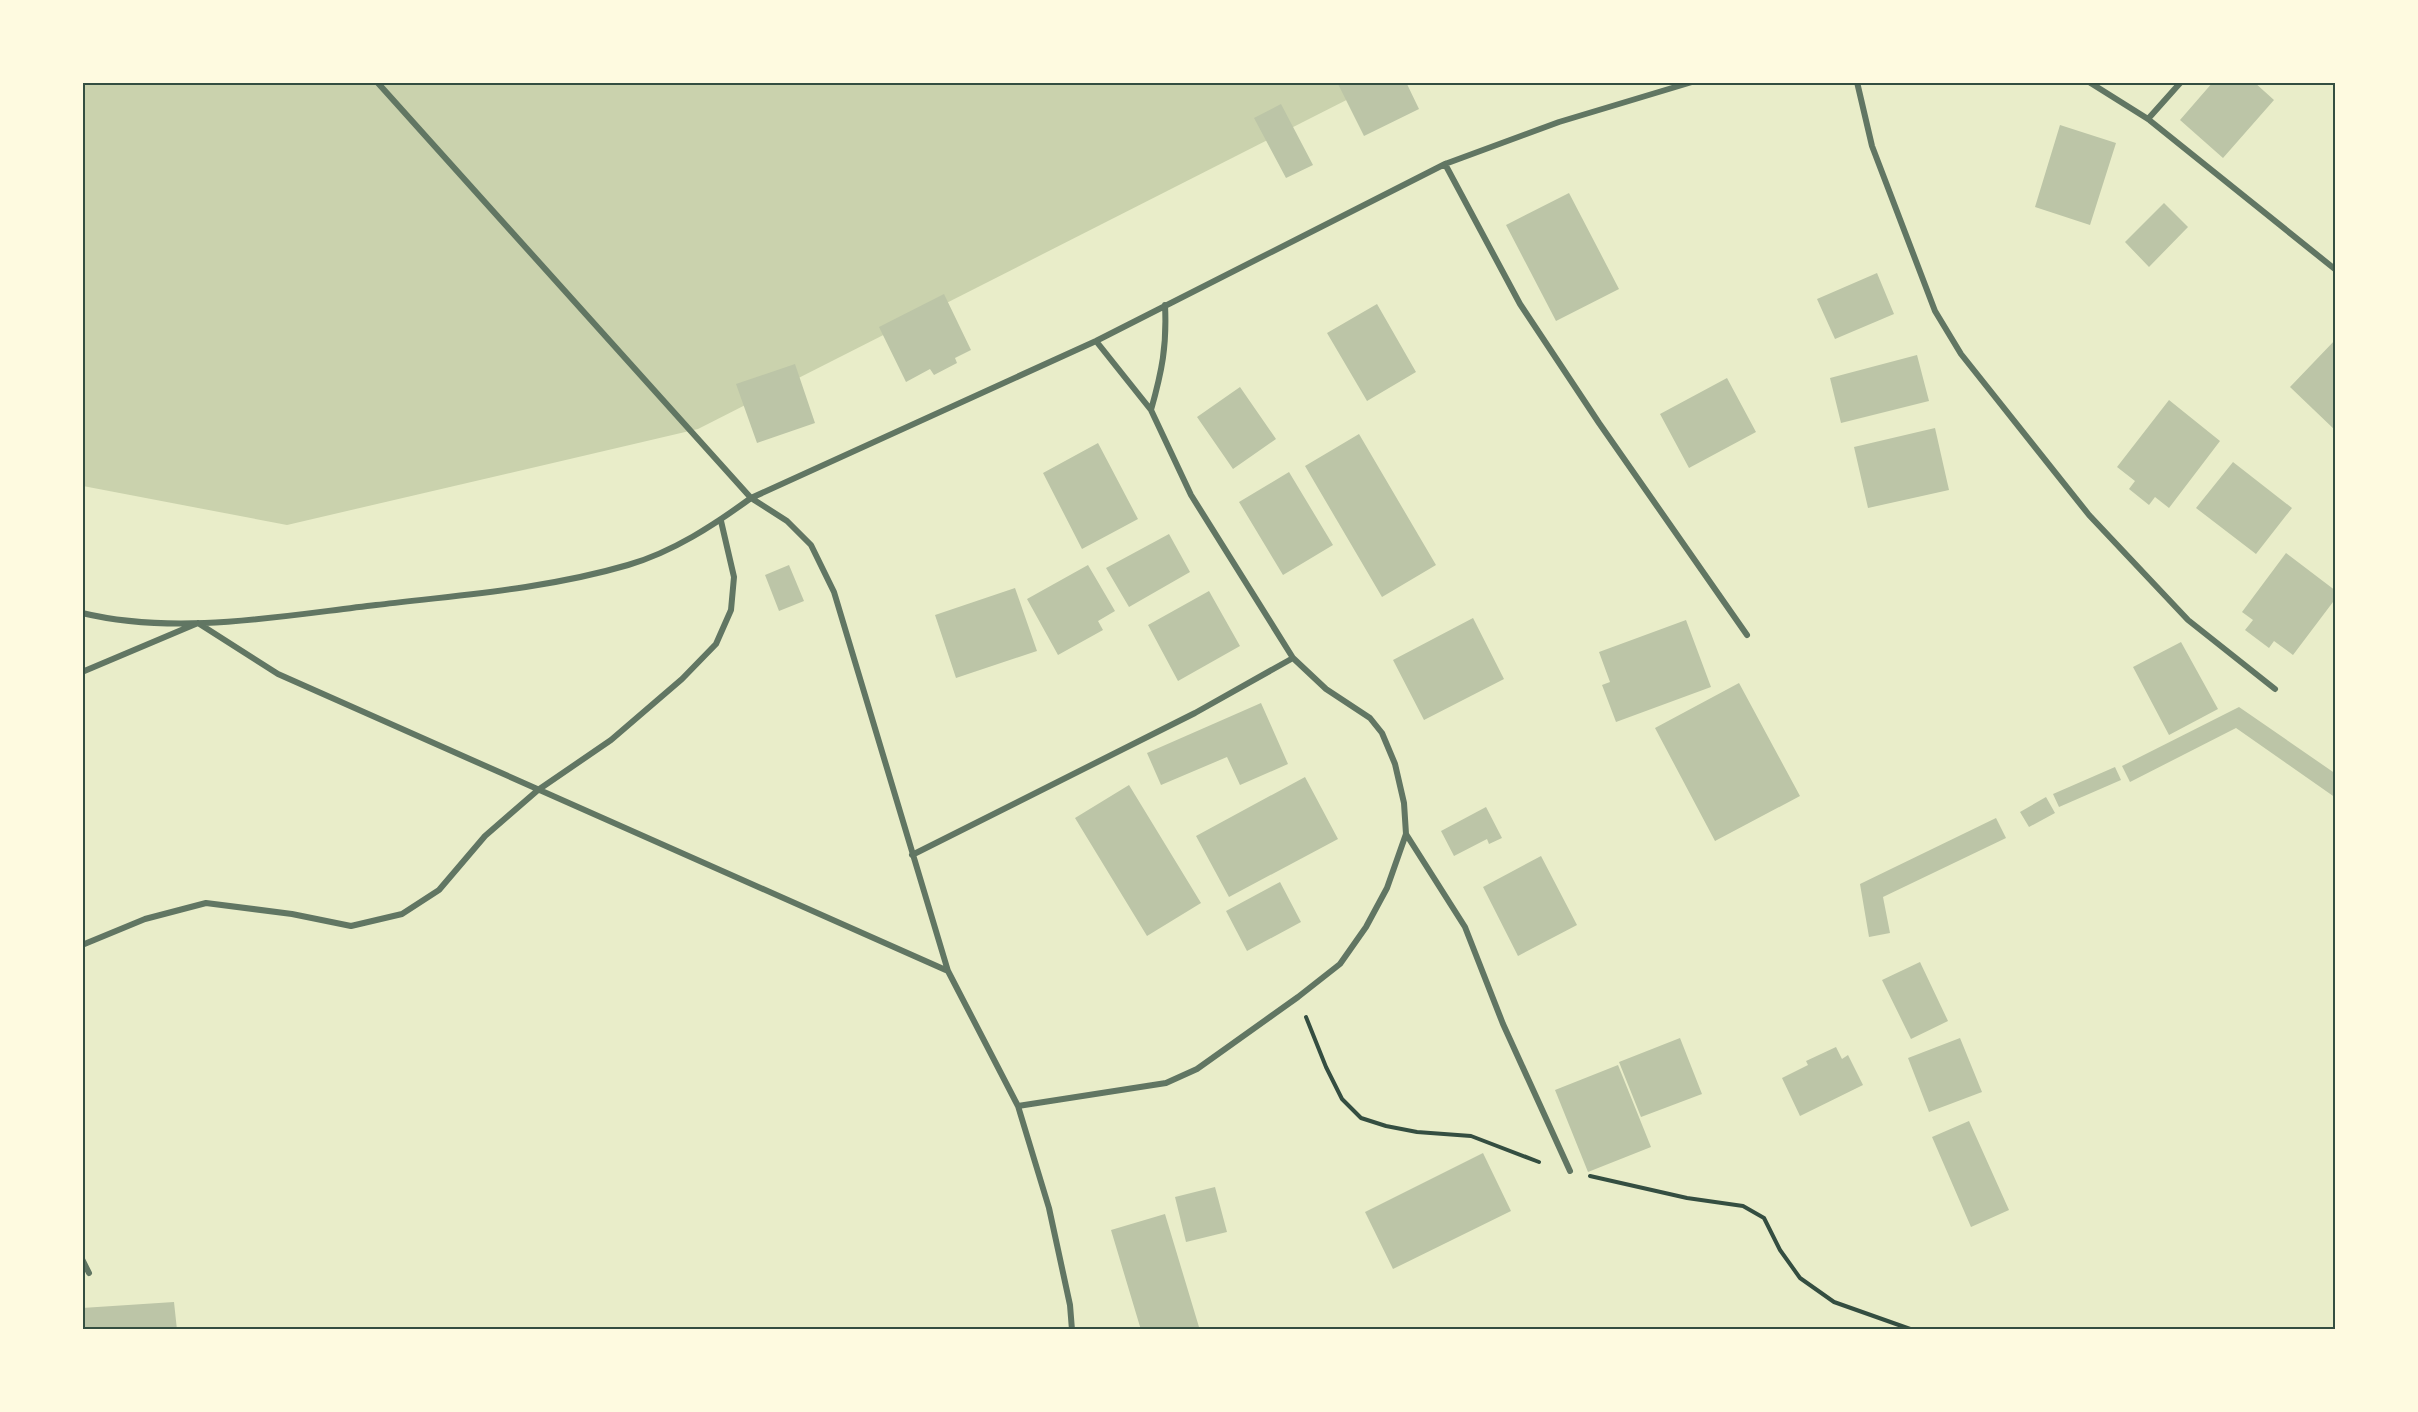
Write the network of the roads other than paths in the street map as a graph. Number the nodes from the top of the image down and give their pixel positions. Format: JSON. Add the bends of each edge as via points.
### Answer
{"nodes":[{"id":1,"x":377,"y":82,"type":"edge"},
{"id":2,"x":1692,"y":82,"type":"edge"},
{"id":3,"x":1857,"y":82,"type":"edge"},
{"id":4,"x":2089,"y":82,"type":"edge"},
{"id":5,"x":2181,"y":82,"type":"edge"},
{"id":6,"x":2148,"y":119,"type":"junction"},
{"id":7,"x":1445,"y":164,"type":"junction"},
{"id":8,"x":2336,"y":270,"type":"edge"},
{"id":9,"x":1165,"y":305,"type":"junction"},
{"id":10,"x":1095,"y":341,"type":"junction"},
{"id":11,"x":1150,"y":410,"type":"junction"},
{"id":12,"x":751,"y":498,"type":"junction"},
{"id":13,"x":721,"y":521,"type":"junction"},
{"id":14,"x":82,"y":613,"type":"edge"},
{"id":15,"x":198,"y":623,"type":"junction"},
{"id":16,"x":1747,"y":635,"type":"dead end"},
{"id":17,"x":1293,"y":658,"type":"junction"},
{"id":18,"x":82,"y":672,"type":"edge"},
{"id":19,"x":2275,"y":689,"type":"dead end"},
{"id":20,"x":538,"y":790,"type":"junction"},
{"id":21,"x":1406,"y":834,"type":"junction"},
{"id":22,"x":912,"y":855,"type":"junction"},
{"id":23,"x":82,"y":945,"type":"edge"},
{"id":24,"x":948,"y":971,"type":"junction"},
{"id":25,"x":1018,"y":1106,"type":"junction"},
{"id":26,"x":1570,"y":1171,"type":"dead end"},
{"id":27,"x":82,"y":1259,"type":"edge"},
{"id":28,"x":89,"y":1273,"type":"dead end"},
{"id":29,"x":1072,"y":1329,"type":"edge"}],
"edges":[{"from":1,"to":12,"type":"street"},
{"from":2,"to":7,"type":"street","via":[[1559,122]]},
{"from":3,"to":19,"type":"street","via":[[1872,146],[1935,311],[1961,354],[2089,515],[2188,620]]},
{"from":4,"to":6,"type":"street"},
{"from":5,"to":6,"type":"street"},
{"from":6,"to":8,"type":"street"},
{"from":7,"to":9,"type":"street"},
{"from":7,"to":16,"type":"street","via":[[1520,304]]},
{"from":9,"to":10,"type":"street"},
{"from":9,"to":11,"type":"street","via":[[1167,337]]},
{"from":10,"to":11,"type":"street"},
{"from":10,"to":12,"type":"street"},
{"from":11,"to":17,"type":"street","via":[[1191,495]]},
{"from":12,"to":13,"type":"street"},
{"from":12,"to":22,"type":"street","via":[[787,521],[812,545],[834,592]]},
{"from":13,"to":15,"type":"street","via":[[629,565],[535,586]]},
{"from":13,"to":20,"type":"street","via":[[734,577],[731,610],[716,644],[611,740]]},
{"from":14,"to":15,"type":"street","via":[[116,621]]},
{"from":15,"to":18,"type":"street"},
{"from":15,"to":20,"type":"street","via":[[278,674]]},
{"from":17,"to":21,"type":"street","via":[[1326,689],[1370,717],[1382,733],[1395,764]]},
{"from":17,"to":22,"type":"street","via":[[1195,713]]},
{"from":20,"to":23,"type":"street","via":[[485,836],[440,890],[402,914],[351,926],[206,903],[145,920]]},
{"from":20,"to":24,"type":"street"},
{"from":21,"to":25,"type":"street","via":[[1387,888],[1340,964],[1197,1069],[1166,1083]]},
{"from":21,"to":26,"type":"street","via":[[1465,927],[1503,1024]]},
{"from":22,"to":24,"type":"street"},
{"from":24,"to":25,"type":"street"},
{"from":25,"to":29,"type":"street","via":[[1049,1208]]},
{"from":27,"to":28,"type":"street"}]}
